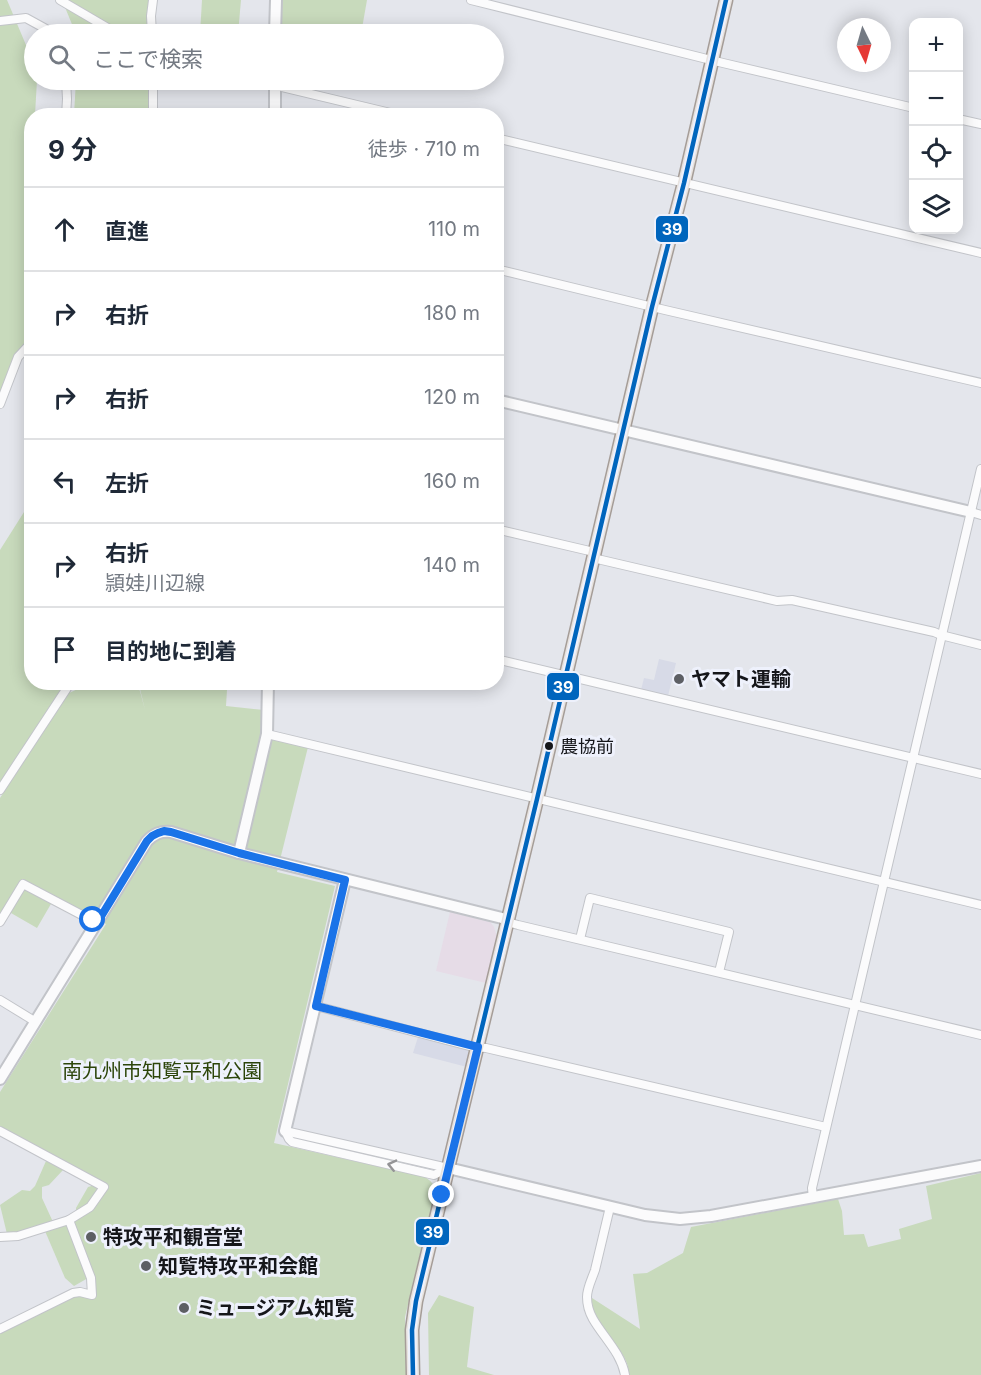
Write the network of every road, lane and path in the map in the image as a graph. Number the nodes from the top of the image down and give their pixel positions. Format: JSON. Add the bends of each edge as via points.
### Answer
{"nodes":[{"id":1,"x":60,"y":0,"type":"edge"},
{"id":2,"x":153,"y":0,"type":"edge"},
{"id":3,"x":276,"y":0,"type":"edge"},
{"id":4,"x":471,"y":0,"type":"edge"},
{"id":5,"x":726,"y":0,"type":"edge"},
{"id":6,"x":0,"y":21,"type":"edge"},
{"id":7,"x":37,"y":24,"type":"edge"},
{"id":8,"x":101,"y":24,"type":"edge"},
{"id":9,"x":151,"y":24,"type":"edge"},
{"id":10,"x":275,"y":24,"type":"edge"},
{"id":11,"x":712,"y":60,"type":"junction"},
{"id":12,"x":67,"y":90,"type":"edge"},
{"id":13,"x":153,"y":90,"type":"edge"},
{"id":14,"x":275,"y":90,"type":"edge"},
{"id":15,"x":305,"y":90,"type":"edge"},
{"id":16,"x":909,"y":107,"type":"edge"},
{"id":17,"x":66,"y":108,"type":"edge"},
{"id":18,"x":153,"y":108,"type":"edge"},
{"id":19,"x":275,"y":108,"type":"edge"},
{"id":20,"x":373,"y":108,"type":"edge"},
{"id":21,"x":963,"y":119,"type":"edge"},
{"id":22,"x":981,"y":124,"type":"edge"},
{"id":23,"x":504,"y":140,"type":"edge"},
{"id":24,"x":684,"y":183,"type":"junction"},
{"id":25,"x":981,"y":253,"type":"edge"},
{"id":26,"x":504,"y":271,"type":"edge"},
{"id":27,"x":652,"y":307,"type":"junction"},
{"id":28,"x":24,"y":351,"type":"edge"},
{"id":29,"x":981,"y":383,"type":"edge"},
{"id":30,"x":504,"y":402,"type":"edge"},
{"id":31,"x":0,"y":404,"type":"edge"},
{"id":32,"x":624,"y":430,"type":"junction"},
{"id":33,"x":981,"y":469,"type":"edge"},
{"id":34,"x":976,"y":514,"type":"edge"},
{"id":35,"x":504,"y":532,"type":"edge"},
{"id":36,"x":594,"y":555,"type":"junction"},
{"id":37,"x":941,"y":635,"type":"junction"},
{"id":38,"x":981,"y":645,"type":"edge"},
{"id":39,"x":504,"y":661,"type":"edge"},
{"id":40,"x":566,"y":676,"type":"junction"},
{"id":41,"x":66,"y":690,"type":"edge"},
{"id":42,"x":268,"y":690,"type":"edge"},
{"id":43,"x":267,"y":734,"type":"junction"},
{"id":44,"x":912,"y":758,"type":"junction"},
{"id":45,"x":981,"y":774,"type":"edge"},
{"id":46,"x":0,"y":790,"type":"edge"},
{"id":47,"x":537,"y":799,"type":"junction"},
{"id":48,"x":239,"y":853,"type":"junction"},
{"id":49,"x":345,"y":880,"type":"junction"},
{"id":50,"x":883,"y":881,"type":"junction"},
{"id":51,"x":981,"y":905,"type":"edge"},
{"id":52,"x":507,"y":921,"type":"junction"},
{"id":53,"x":0,"y":922,"type":"edge"},
{"id":54,"x":97,"y":923,"type":"junction"},
{"id":55,"x":580,"y":939,"type":"junction"},
{"id":56,"x":719,"y":972,"type":"junction"},
{"id":57,"x":0,"y":1000,"type":"edge"},
{"id":58,"x":855,"y":1005,"type":"junction"},
{"id":59,"x":316,"y":1006,"type":"junction"},
{"id":60,"x":36,"y":1022,"type":"junction"},
{"id":61,"x":981,"y":1035,"type":"edge"},
{"id":62,"x":478,"y":1047,"type":"junction"},
{"id":63,"x":0,"y":1079,"type":"edge"},
{"id":64,"x":826,"y":1127,"type":"junction"},
{"id":65,"x":0,"y":1131,"type":"edge"},
{"id":66,"x":285,"y":1131,"type":"joint"},
{"id":67,"x":981,"y":1166,"type":"edge"},
{"id":68,"x":448,"y":1168,"type":"junction"},
{"id":69,"x":813,"y":1198,"type":"junction"},
{"id":70,"x":610,"y":1207,"type":"junction"},
{"id":71,"x":69,"y":1220,"type":"junction"},
{"id":72,"x":0,"y":1237,"type":"edge"},
{"id":73,"x":0,"y":1329,"type":"edge"},
{"id":74,"x":413,"y":1375,"type":"edge"},
{"id":75,"x":625,"y":1375,"type":"edge"}],
"edges":[{"from":1,"to":8,"type":"street"},
{"from":2,"to":9,"type":"street"},
{"from":3,"to":10,"type":"street"},
{"from":4,"to":11,"type":"street"},
{"from":5,"to":11,"type":"main road"},
{"from":6,"to":7,"type":"street","via":[[26,18]]},
{"from":11,"to":16,"type":"street"},
{"from":11,"to":24,"type":"main road"},
{"from":12,"to":17,"type":"street"},
{"from":13,"to":18,"type":"street"},
{"from":14,"to":19,"type":"street"},
{"from":15,"to":20,"type":"street"},
{"from":21,"to":22,"type":"street"},
{"from":23,"to":24,"type":"street"},
{"from":24,"to":25,"type":"street"},
{"from":24,"to":27,"type":"main road"},
{"from":26,"to":27,"type":"street"},
{"from":27,"to":29,"type":"street"},
{"from":27,"to":32,"type":"main road"},
{"from":28,"to":31,"type":"street"},
{"from":30,"to":32,"type":"street"},
{"from":32,"to":34,"type":"street"},
{"from":32,"to":36,"type":"main road"},
{"from":33,"to":34,"type":"street"},
{"from":34,"to":37,"type":"street"},
{"from":35,"to":36,"type":"street"},
{"from":36,"to":37,"type":"street"},
{"from":36,"to":40,"type":"main road"},
{"from":37,"to":38,"type":"street"},
{"from":37,"to":44,"type":"street"},
{"from":39,"to":40,"type":"street"},
{"from":40,"to":44,"type":"street"},
{"from":40,"to":47,"type":"main road"},
{"from":41,"to":46,"type":"street"},
{"from":42,"to":43,"type":"street"},
{"from":43,"to":47,"type":"street"},
{"from":43,"to":48,"type":"street"},
{"from":44,"to":45,"type":"street"},
{"from":44,"to":50,"type":"street"},
{"from":47,"to":50,"type":"street"},
{"from":47,"to":52,"type":"main road"},
{"from":48,"to":49,"type":"street"},
{"from":48,"to":54,"type":"street","via":[[171,832],[158,833],[147,841]]},
{"from":49,"to":52,"type":"street"},
{"from":49,"to":59,"type":"street"},
{"from":50,"to":51,"type":"street"},
{"from":50,"to":58,"type":"street"},
{"from":52,"to":55,"type":"street"},
{"from":52,"to":62,"type":"main road"},
{"from":53,"to":54,"type":"street","via":[[23,884]]},
{"from":54,"to":60,"type":"street"},
{"from":55,"to":56,"type":"street"},
{"from":55,"to":56,"type":"street","via":[[590,898],[729,932]]},
{"from":56,"to":58,"type":"street"},
{"from":57,"to":60,"type":"street"},
{"from":58,"to":61,"type":"street"},
{"from":58,"to":64,"type":"street"},
{"from":59,"to":62,"type":"street"},
{"from":59,"to":66,"type":"street"},
{"from":60,"to":63,"type":"street"},
{"from":62,"to":64,"type":"street"},
{"from":62,"to":68,"type":"main road"},
{"from":64,"to":69,"type":"street"},
{"from":65,"to":71,"type":"street","via":[[104,1187],[90,1207]]},
{"from":66,"to":68,"type":"street","via":[[292,1142],[434,1175]]},
{"from":67,"to":69,"type":"street"},
{"from":68,"to":70,"type":"street"},
{"from":68,"to":74,"type":"main road","via":[[413,1316]]},
{"from":69,"to":70,"type":"street","via":[[680,1219]]},
{"from":70,"to":75,"type":"street","via":[[587,1300],[594,1320],[617,1352]]},
{"from":71,"to":72,"type":"street","via":[[18,1236]]},
{"from":71,"to":73,"type":"street","via":[[91,1278],[92,1295],[73,1293]]}]}
